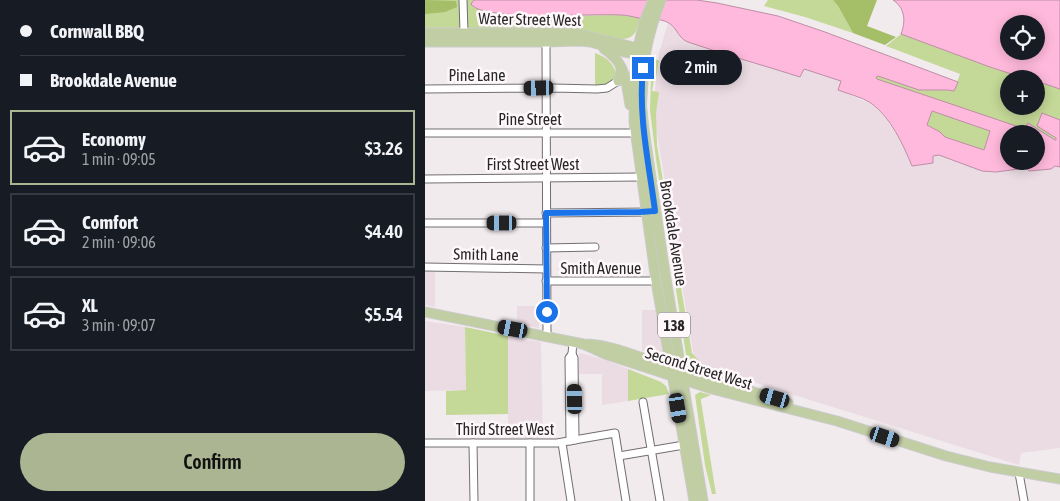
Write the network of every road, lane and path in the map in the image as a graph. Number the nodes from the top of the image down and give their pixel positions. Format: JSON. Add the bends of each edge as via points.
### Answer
{"nodes":[{"id":1,"x":463,"y":0,"type":"edge"},
{"id":2,"x":653,"y":0,"type":"edge"},
{"id":3,"x":661,"y":0,"type":"edge"},
{"id":4,"x":649,"y":23,"type":"junction"},
{"id":5,"x":425,"y":33,"type":"edge"},
{"id":6,"x":465,"y":33,"type":"junction"},
{"id":7,"x":425,"y":42,"type":"edge"},
{"id":8,"x":546,"y":42,"type":"junction"},
{"id":9,"x":594,"y":43,"type":"junction"},
{"id":10,"x":641,"y":52,"type":"junction"},
{"id":11,"x":621,"y":64,"type":"junction"},
{"id":12,"x":618,"y":81,"type":"joint"},
{"id":13,"x":546,"y":88,"type":"junction"},
{"id":14,"x":425,"y":89,"type":"edge"},
{"id":15,"x":633,"y":122,"type":"junction"},
{"id":16,"x":425,"y":133,"type":"edge"},
{"id":17,"x":546,"y":133,"type":"junction"},
{"id":18,"x":635,"y":133,"type":"junction"},
{"id":19,"x":641,"y":177,"type":"junction"},
{"id":20,"x":546,"y":178,"type":"junction"},
{"id":21,"x":425,"y":179,"type":"edge"},
{"id":22,"x":651,"y":212,"type":"junction"},
{"id":23,"x":546,"y":213,"type":"junction"},
{"id":24,"x":425,"y":223,"type":"edge"},
{"id":25,"x":546,"y":223,"type":"junction"},
{"id":26,"x":547,"y":248,"type":"junction"},
{"id":27,"x":595,"y":248,"type":"dead end"},
{"id":28,"x":425,"y":268,"type":"edge"},
{"id":29,"x":546,"y":269,"type":"junction"},
{"id":30,"x":547,"y":281,"type":"junction"},
{"id":31,"x":656,"y":282,"type":"junction"},
{"id":32,"x":425,"y":312,"type":"edge"},
{"id":33,"x":547,"y":336,"type":"junction"},
{"id":34,"x":573,"y":342,"type":"junction"},
{"id":35,"x":672,"y":372,"type":"junction"},
{"id":36,"x":682,"y":375,"type":"junction"},
{"id":37,"x":712,"y":389,"type":"junction"},
{"id":38,"x":643,"y":402,"type":"dead end"},
{"id":39,"x":687,"y":404,"type":"junction"},
{"id":40,"x":837,"y":421,"type":"junction"},
{"id":41,"x":573,"y":440,"type":"junction"},
{"id":42,"x":425,"y":443,"type":"edge"},
{"id":43,"x":473,"y":443,"type":"junction"},
{"id":44,"x":530,"y":443,"type":"junction"},
{"id":45,"x":562,"y":443,"type":"junction"},
{"id":46,"x":684,"y":445,"type":"junction"},
{"id":47,"x":652,"y":450,"type":"junction"},
{"id":48,"x":619,"y":456,"type":"junction"},
{"id":49,"x":1019,"y":473,"type":"junction"},
{"id":50,"x":1060,"y":479,"type":"edge"},
{"id":51,"x":703,"y":498,"type":"edge"},
{"id":52,"x":474,"y":501,"type":"edge"},
{"id":53,"x":530,"y":501,"type":"edge"},
{"id":54,"x":571,"y":501,"type":"edge"},
{"id":55,"x":626,"y":501,"type":"edge"},
{"id":56,"x":660,"y":501,"type":"edge"},
{"id":57,"x":694,"y":501,"type":"edge"},
{"id":58,"x":1024,"y":501,"type":"edge"}],
"edges":[{"from":1,"to":6,"type":"street"},
{"from":2,"to":4,"type":"main road","name":"Brookdale Avenue","number":"138"},
{"from":3,"to":4,"type":"main road","name":"Brookdale Avenue","number":"138"},
{"from":4,"to":10,"type":"main road","name":"Brookdale Avenue","number":"138"},
{"from":5,"to":6,"type":"main road","name":"Water Street West"},
{"from":6,"to":10,"type":"main road","name":"Water Street West","via":[[574,33]]},
{"from":7,"to":8,"type":"main road","name":"Water Street West"},
{"from":8,"to":9,"type":"main road","name":"Water Street West"},
{"from":8,"to":13,"type":"street"},
{"from":9,"to":10,"type":"main road","name":"Water Street West","via":[[624,52]]},
{"from":9,"to":11,"type":"main road"},
{"from":10,"to":15,"type":"main road","name":"Brookdale Avenue","number":"138","via":[[635,72]]},
{"from":10,"to":22,"type":"main road","name":"Brookdale Avenue","number":"138","via":[[641,109]]},
{"from":11,"to":12,"type":"main road"},
{"from":11,"to":15,"type":"main road"},
{"from":12,"to":13,"type":"street","name":"Pine Lane","via":[[607,88],[597,89]]},
{"from":13,"to":14,"type":"street","name":"Pine Lane"},
{"from":13,"to":17,"type":"street"},
{"from":15,"to":18,"type":"main road","name":"Brookdale Avenue","number":"138"},
{"from":16,"to":17,"type":"street","name":"Pine Street"},
{"from":17,"to":18,"type":"street","name":"Pine Street"},
{"from":17,"to":20,"type":"street"},
{"from":18,"to":19,"type":"main road","name":"Brookdale Avenue","number":"138"},
{"from":19,"to":20,"type":"street","name":"First Street West"},
{"from":19,"to":22,"type":"main road","name":"Brookdale Avenue","number":"138"},
{"from":20,"to":21,"type":"street","name":"First Street West"},
{"from":20,"to":23,"type":"street"},
{"from":22,"to":23,"type":"street"},
{"from":22,"to":31,"type":"main road","name":"Brookdale Avenue","number":"138"},
{"from":22,"to":36,"type":"main road","name":"Brookdale Avenue","number":"138"},
{"from":23,"to":25,"type":"street"},
{"from":24,"to":25,"type":"street"},
{"from":25,"to":26,"type":"street"},
{"from":26,"to":27,"type":"street"},
{"from":26,"to":29,"type":"street"},
{"from":28,"to":29,"type":"street","name":"Smith Lane"},
{"from":29,"to":30,"type":"street"},
{"from":30,"to":31,"type":"street","name":"Smith Avenue"},
{"from":30,"to":33,"type":"street"},
{"from":31,"to":35,"type":"main road","name":"Brookdale Avenue","number":"138"},
{"from":32,"to":33,"type":"main road","name":"Second Street West"},
{"from":33,"to":34,"type":"main road","name":"Second Street West"},
{"from":34,"to":35,"type":"main road","name":"Second Street West","via":[[610,348]]},
{"from":34,"to":41,"type":"street"},
{"from":35,"to":36,"type":"main road","name":"Second Street West"},
{"from":35,"to":46,"type":"main road","name":"Brookdale Avenue","number":"138"},
{"from":36,"to":37,"type":"main road","name":"Second Street West"},
{"from":36,"to":39,"type":"main road","name":"Brookdale Avenue","number":"138"},
{"from":36,"to":40,"type":"main road","name":"Second Street West","via":[[775,398]]},
{"from":37,"to":39,"type":"main road","via":[[693,390]]},
{"from":37,"to":40,"type":"main road","name":"Second Street West"},
{"from":38,"to":47,"type":"street"},
{"from":39,"to":51,"type":"main road","name":"Brookdale Avenue","number":"138"},
{"from":40,"to":49,"type":"main road","name":"Second Street West","via":[[946,456]]},
{"from":41,"to":45,"type":"street","name":"Third Street West"},
{"from":41,"to":48,"type":"street","name":"Third Street West","via":[[615,433]]},
{"from":42,"to":43,"type":"street","name":"Third Street West"},
{"from":43,"to":44,"type":"street","name":"Third Street West"},
{"from":43,"to":52,"type":"street"},
{"from":44,"to":45,"type":"street","name":"Third Street West"},
{"from":44,"to":53,"type":"street"},
{"from":45,"to":54,"type":"street"},
{"from":46,"to":47,"type":"street"},
{"from":46,"to":57,"type":"main road","name":"Brookdale Avenue"},
{"from":47,"to":48,"type":"street"},
{"from":47,"to":56,"type":"street"},
{"from":48,"to":55,"type":"street"},
{"from":49,"to":50,"type":"main road","name":"Second Street West"},
{"from":49,"to":58,"type":"street"}]}
